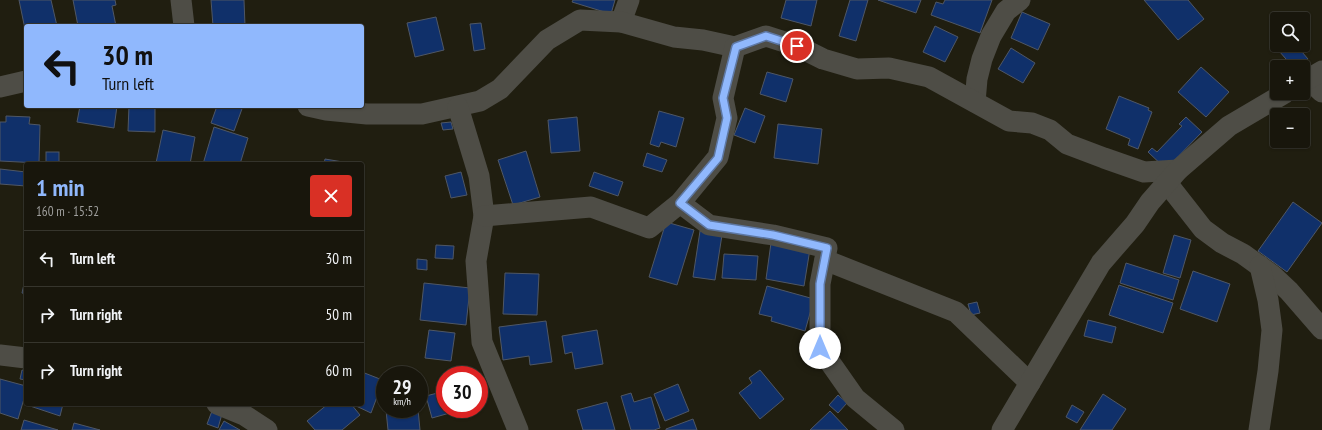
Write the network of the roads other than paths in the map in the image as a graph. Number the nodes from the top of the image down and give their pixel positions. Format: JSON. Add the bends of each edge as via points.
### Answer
{"nodes":[{"id":1,"x":181,"y":0,"type":"edge"},
{"id":2,"x":629,"y":0,"type":"edge"},
{"id":3,"x":1020,"y":0,"type":"edge"},
{"id":4,"x":621,"y":22,"type":"junction"},
{"id":5,"x":184,"y":24,"type":"edge"},
{"id":6,"x":736,"y":47,"type":"junction"},
{"id":7,"x":24,"y":81,"type":"edge"},
{"id":8,"x":0,"y":87,"type":"edge"},
{"id":9,"x":1273,"y":100,"type":"edge"},
{"id":10,"x":975,"y":102,"type":"junction"},
{"id":11,"x":458,"y":107,"type":"junction"},
{"id":12,"x":317,"y":108,"type":"edge"},
{"id":13,"x":1144,"y":172,"type":"junction"},
{"id":14,"x":1172,"y":177,"type":"junction"},
{"id":15,"x":1150,"y":202,"type":"junction"},
{"id":16,"x":680,"y":203,"type":"junction"},
{"id":17,"x":484,"y":216,"type":"junction"},
{"id":18,"x":825,"y":260,"type":"junction"},
{"id":19,"x":1260,"y":266,"type":"junction"},
{"id":20,"x":1322,"y":330,"type":"edge"},
{"id":21,"x":0,"y":355,"type":"edge"},
{"id":22,"x":24,"y":358,"type":"edge"},
{"id":23,"x":1030,"y":383,"type":"junction"},
{"id":24,"x":223,"y":406,"type":"edge"},
{"id":25,"x":267,"y":430,"type":"edge"},
{"id":26,"x":518,"y":430,"type":"edge"},
{"id":27,"x":894,"y":430,"type":"edge"},
{"id":28,"x":1002,"y":430,"type":"edge"},
{"id":29,"x":1259,"y":430,"type":"edge"}],
"edges":[{"from":1,"to":5,"type":"street"},
{"from":2,"to":4,"type":"street"},
{"from":3,"to":10,"type":"street","via":[[1006,11],[991,36],[982,58]]},
{"from":4,"to":6,"type":"street","via":[[674,37]]},
{"from":4,"to":11,"type":"street","via":[[580,20],[547,40],[500,89],[480,101]]},
{"from":6,"to":10,"type":"street","via":[[766,36],[797,46],[823,59],[857,69],[889,68],[929,77]]},
{"from":6,"to":16,"type":"street","via":[[723,98],[727,118],[718,158]]},
{"from":7,"to":8,"type":"street"},
{"from":9,"to":14,"type":"street","via":[[1230,126]]},
{"from":10,"to":13,"type":"street","via":[[1009,121],[1032,123],[1050,130],[1067,144]]},
{"from":11,"to":12,"type":"street","via":[[422,114],[367,114]]},
{"from":11,"to":17,"type":"street","via":[[479,176]]},
{"from":13,"to":14,"type":"street"},
{"from":13,"to":15,"type":"street"},
{"from":14,"to":15,"type":"street"},
{"from":14,"to":19,"type":"street","via":[[1203,229]]},
{"from":15,"to":23,"type":"street","via":[[1135,224],[1101,263]]},
{"from":16,"to":17,"type":"street","via":[[649,228],[591,206]]},
{"from":16,"to":18,"type":"street","via":[[709,225],[773,235],[827,248]]},
{"from":17,"to":26,"type":"street","via":[[476,261],[482,342]]},
{"from":18,"to":23,"type":"street","via":[[956,312]]},
{"from":18,"to":27,"type":"street","via":[[820,284],[820,348],[855,398]]},
{"from":19,"to":20,"type":"street","via":[[1289,291]]},
{"from":19,"to":29,"type":"street","via":[[1272,330]]},
{"from":21,"to":22,"type":"street"},
{"from":23,"to":28,"type":"street"},
{"from":24,"to":25,"type":"street","via":[[244,415]]}]}
